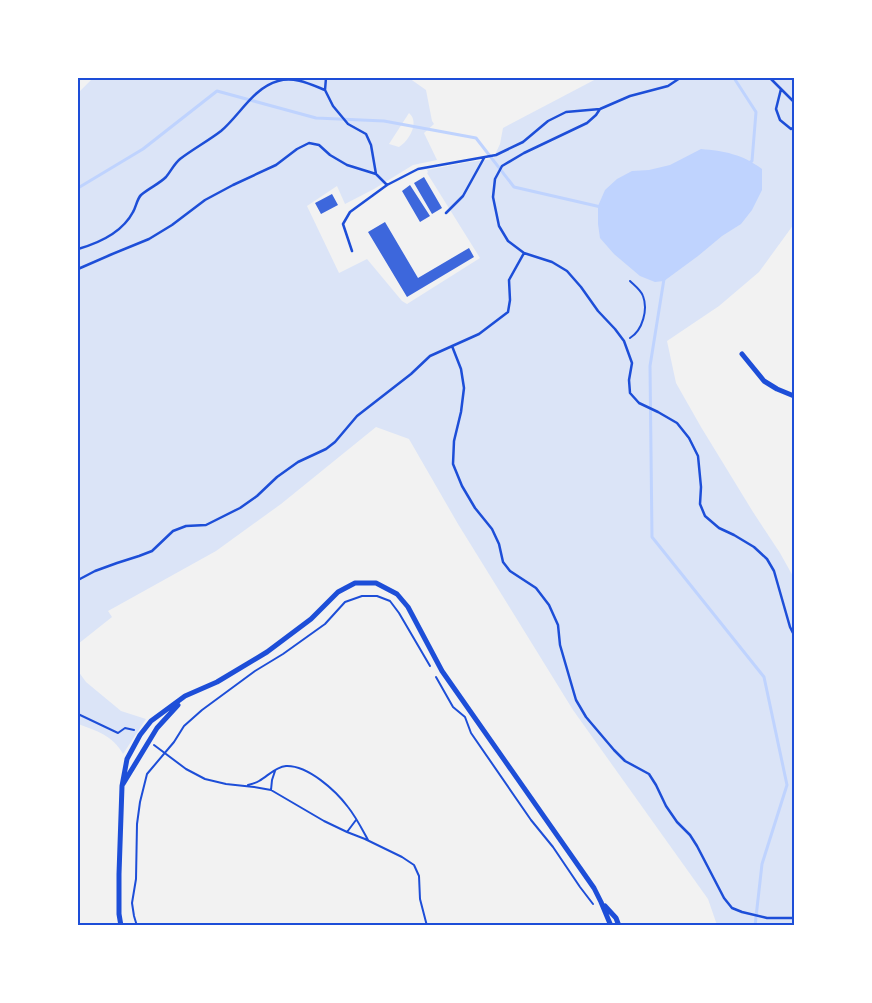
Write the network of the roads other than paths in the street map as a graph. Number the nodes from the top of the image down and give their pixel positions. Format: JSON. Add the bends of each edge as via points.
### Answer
{"nodes":[{"id":1,"x":307,"y":78,"type":"edge"},
{"id":2,"x":326,"y":78,"type":"edge"},
{"id":3,"x":680,"y":78,"type":"edge"},
{"id":4,"x":770,"y":78,"type":"edge"},
{"id":5,"x":302,"y":80,"type":"junction"},
{"id":6,"x":781,"y":89,"type":"junction"},
{"id":7,"x":325,"y":90,"type":"junction"},
{"id":8,"x":794,"y":102,"type":"edge"},
{"id":9,"x":600,"y":109,"type":"junction"},
{"id":10,"x":794,"y":127,"type":"edge"},
{"id":11,"x":484,"y":158,"type":"junction"},
{"id":12,"x":376,"y":174,"type":"junction"},
{"id":13,"x":387,"y":185,"type":"junction"},
{"id":14,"x":446,"y":213,"type":"dead end"},
{"id":15,"x":78,"y":249,"type":"edge"},
{"id":16,"x":352,"y":252,"type":"dead end"},
{"id":17,"x":524,"y":253,"type":"junction"},
{"id":18,"x":78,"y":269,"type":"edge"},
{"id":19,"x":452,"y":346,"type":"junction"},
{"id":20,"x":742,"y":354,"type":"dead end"},
{"id":21,"x":794,"y":396,"type":"edge"},
{"id":22,"x":78,"y":580,"type":"edge"},
{"id":23,"x":794,"y":635,"type":"edge"},
{"id":24,"x":185,"y":696,"type":"junction"},
{"id":25,"x":122,"y":786,"type":"junction"},
{"id":26,"x":601,"y":902,"type":"junction"},
{"id":27,"x":794,"y":918,"type":"edge"},
{"id":28,"x":121,"y":926,"type":"edge"},
{"id":29,"x":611,"y":926,"type":"edge"},
{"id":30,"x":619,"y":926,"type":"edge"}],
"edges":[{"from":1,"to":5,"type":"lane"},
{"from":2,"to":7,"type":"lane"},
{"from":3,"to":9,"type":"lane","via":[[668,86],[630,96]]},
{"from":4,"to":6,"type":"lane"},
{"from":5,"to":7,"type":"lane"},
{"from":5,"to":15,"type":"lane","via":[[280,80],[269,84],[252,97],[221,131],[180,158],[165,178],[140,196],[128,220],[117,232]]},
{"from":6,"to":8,"type":"lane"},
{"from":6,"to":10,"type":"lane","via":[[776,109],[780,120],[791,129]]},
{"from":7,"to":12,"type":"lane","via":[[348,124],[366,134]]},
{"from":9,"to":11,"type":"lane","via":[[566,112],[548,121],[523,142],[496,156]]},
{"from":9,"to":17,"type":"lane","via":[[587,123],[502,166],[495,179],[493,197],[499,226],[508,241]]},
{"from":11,"to":13,"type":"lane","via":[[418,169]]},
{"from":11,"to":14,"type":"lane","via":[[463,196]]},
{"from":12,"to":13,"type":"lane"},
{"from":12,"to":18,"type":"lane","via":[[347,165],[319,145],[309,143],[276,165],[205,200],[149,239]]},
{"from":13,"to":16,"type":"lane","via":[[350,212],[343,224]]},
{"from":17,"to":19,"type":"lane","via":[[509,280],[508,312],[479,334]]},
{"from":17,"to":23,"type":"lane","via":[[552,262],[567,271],[624,341],[632,362],[630,392],[639,403],[677,423],[689,438],[698,456],[700,504],[705,516],[767,559],[774,571]]},
{"from":19,"to":22,"type":"lane","via":[[430,356],[357,416],[335,442],[298,462],[240,508],[206,524],[173,531],[152,551],[116,562]]},
{"from":19,"to":27,"type":"lane","via":[[464,388],[453,464],[475,508],[492,529],[503,562],[510,571],[536,588],[549,605],[558,625],[560,645],[576,700],[586,717],[625,761],[649,774],[666,806],[697,846],[732,908],[767,918]]},
{"from":20,"to":21,"type":"street","via":[[764,381]]},
{"from":24,"to":25,"type":"street","via":[[156,728]]},
{"from":24,"to":25,"type":"street","via":[[151,721],[140,735],[127,759]]},
{"from":24,"to":26,"type":"street","via":[[217,682],[267,652],[310,619],[338,592],[355,583],[376,583],[397,594],[408,607],[442,671]]},
{"from":25,"to":28,"type":"street","via":[[118,874]]},
{"from":26,"to":29,"type":"street"},
{"from":26,"to":30,"type":"street"}]}
